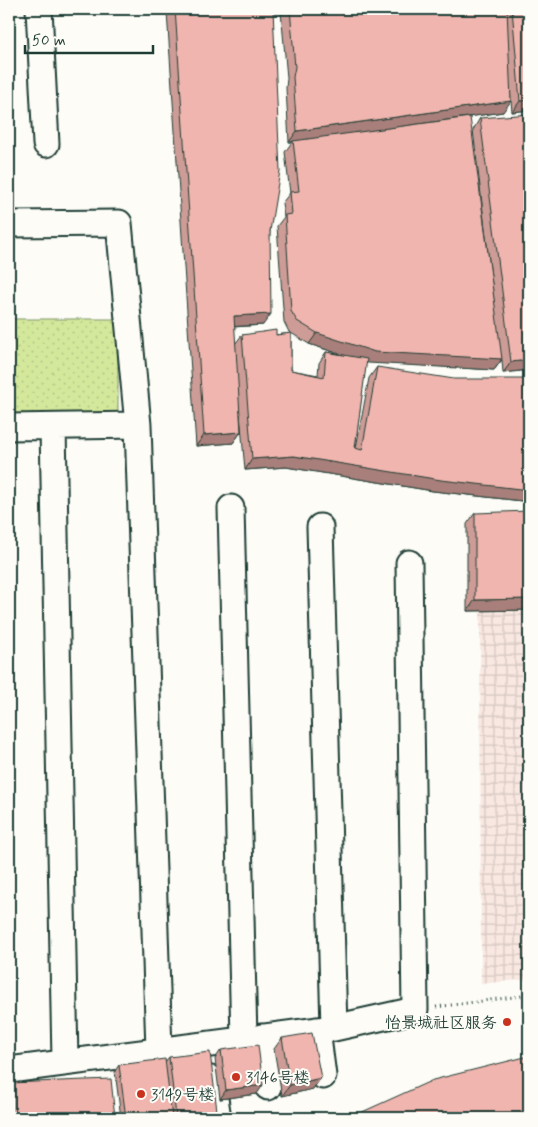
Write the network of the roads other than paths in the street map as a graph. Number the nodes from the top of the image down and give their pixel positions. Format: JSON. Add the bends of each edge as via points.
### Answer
{"nodes":[{"id":1,"x":39,"y":9,"type":"edge"},
{"id":2,"x":46,"y":144,"type":"dead end"},
{"id":3,"x":9,"y":224,"type":"edge"},
{"id":4,"x":138,"y":425,"type":"junction"},
{"id":5,"x":53,"y":427,"type":"junction"},
{"id":6,"x":9,"y":428,"type":"edge"},
{"id":7,"x":231,"y":508,"type":"dead end"},
{"id":8,"x":320,"y":527,"type":"dead end"},
{"id":9,"x":409,"y":563,"type":"dead end"},
{"id":10,"x":325,"y":1029,"type":"junction"},
{"id":11,"x":253,"y":1038,"type":"junction"},
{"id":12,"x":207,"y":1044,"type":"junction"},
{"id":13,"x":160,"y":1050,"type":"junction"},
{"id":14,"x":66,"y":1062,"type":"junction"},
{"id":15,"x":9,"y":1070,"type":"edge"},
{"id":16,"x":324,"y":1076,"type":"dead end"},
{"id":17,"x":77,"y":1084,"type":"edge"},
{"id":18,"x":268,"y":1087,"type":"dead end"},
{"id":19,"x":9,"y":1090,"type":"edge"},
{"id":20,"x":218,"y":1118,"type":"edge"}],
"edges":[{"from":1,"to":2,"type":"street"},
{"from":3,"to":4,"type":"street","via":[[119,223]]},
{"from":4,"to":5,"type":"street"},
{"from":4,"to":13,"type":"street"},
{"from":5,"to":6,"type":"street"},
{"from":5,"to":14,"type":"street"},
{"from":7,"to":11,"type":"street"},
{"from":8,"to":10,"type":"street"},
{"from":9,"to":10,"type":"street","via":[[415,1010]]},
{"from":10,"to":11,"type":"street"},
{"from":10,"to":16,"type":"street"},
{"from":11,"to":12,"type":"street"},
{"from":11,"to":18,"type":"street"},
{"from":12,"to":13,"type":"street"},
{"from":12,"to":20,"type":"street"},
{"from":13,"to":14,"type":"street"},
{"from":14,"to":15,"type":"street"},
{"from":17,"to":19,"type":"street"}]}
